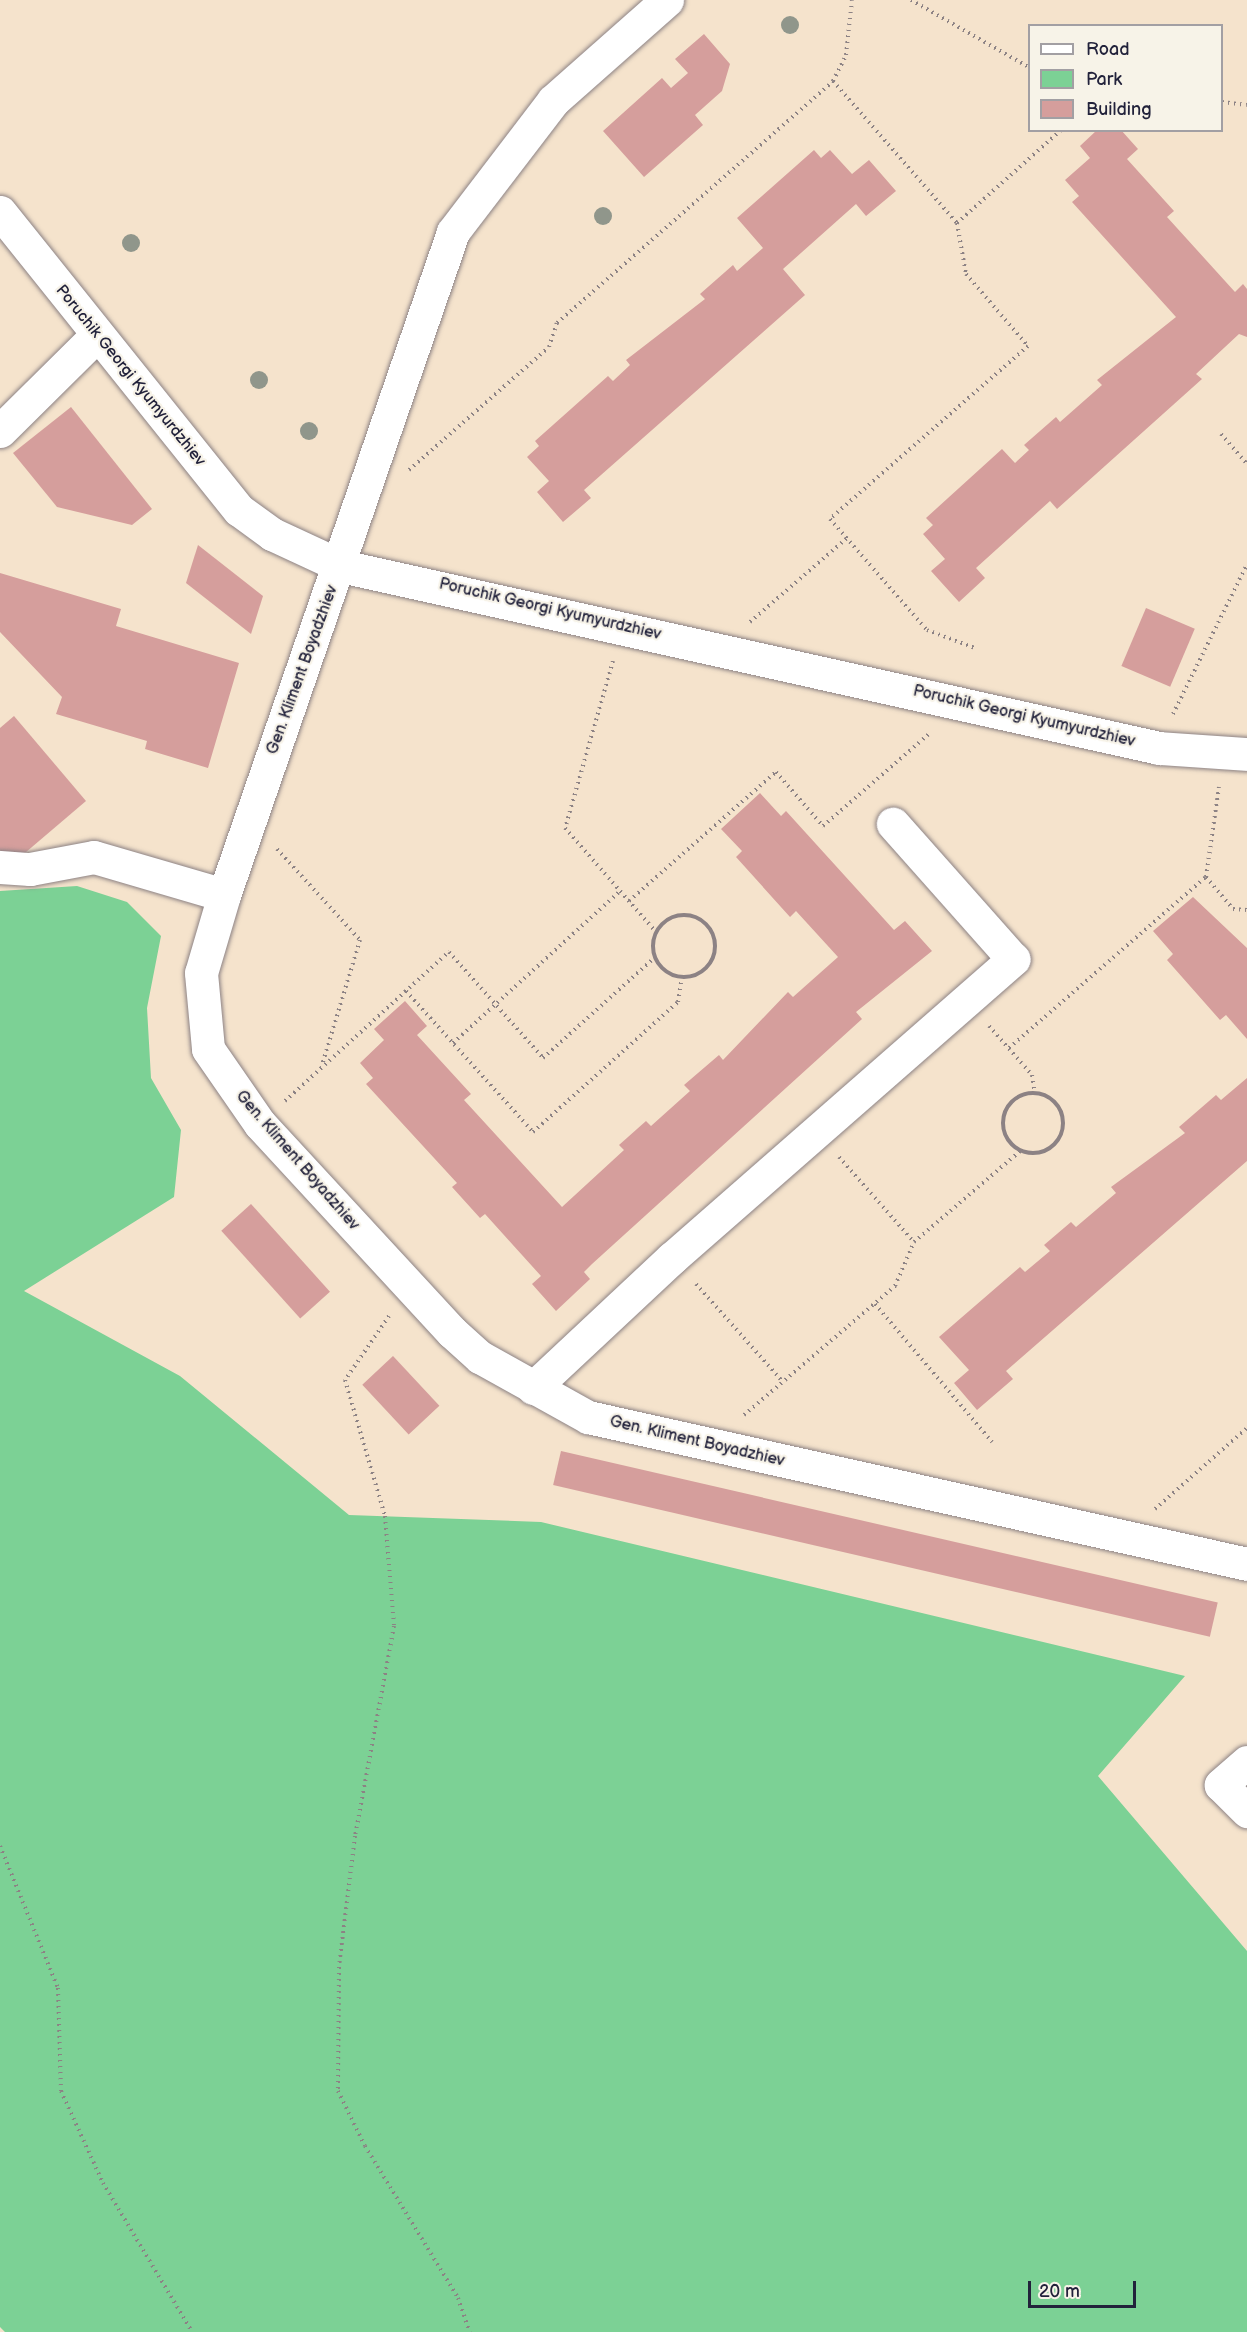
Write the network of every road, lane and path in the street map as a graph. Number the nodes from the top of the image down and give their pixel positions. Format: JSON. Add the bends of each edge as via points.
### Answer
{"nodes":[{"id":1,"x":667,"y":0,"type":"edge"},
{"id":2,"x":852,"y":0,"type":"edge"},
{"id":3,"x":911,"y":0,"type":"edge"},
{"id":4,"x":1028,"y":67,"type":"edge"},
{"id":5,"x":832,"y":81,"type":"junction"},
{"id":6,"x":1223,"y":102,"type":"edge"},
{"id":7,"x":1247,"y":105,"type":"edge"},
{"id":8,"x":1059,"y":132,"type":"edge"},
{"id":9,"x":0,"y":212,"type":"edge"},
{"id":10,"x":957,"y":222,"type":"junction"},
{"id":11,"x":97,"y":335,"type":"junction"},
{"id":12,"x":0,"y":431,"type":"edge"},
{"id":13,"x":1221,"y":434,"type":"dead end"},
{"id":14,"x":1247,"y":464,"type":"edge"},
{"id":15,"x":406,"y":473,"type":"dead end"},
{"id":16,"x":847,"y":538,"type":"junction"},
{"id":17,"x":1247,"y":564,"type":"edge"},
{"id":18,"x":341,"y":566,"type":"junction"},
{"id":19,"x":623,"y":627,"type":"junction"},
{"id":20,"x":719,"y":648,"type":"junction"},
{"id":21,"x":975,"y":648,"type":"dead end"},
{"id":22,"x":963,"y":704,"type":"junction"},
{"id":23,"x":1159,"y":747,"type":"junction"},
{"id":24,"x":1236,"y":754,"type":"edge"},
{"id":25,"x":893,"y":824,"type":"dead end"},
{"id":26,"x":285,"y":859,"type":"dead end"},
{"id":27,"x":0,"y":867,"type":"edge"},
{"id":28,"x":1206,"y":877,"type":"junction"},
{"id":29,"x":620,"y":891,"type":"junction"},
{"id":30,"x":224,"y":895,"type":"junction"},
{"id":31,"x":629,"y":901,"type":"junction"},
{"id":32,"x":1247,"y":910,"type":"edge"},
{"id":33,"x":656,"y":932,"type":"junction"},
{"id":34,"x":655,"y":957,"type":"junction"},
{"id":35,"x":682,"y":977,"type":"junction"},
{"id":36,"x":406,"y":991,"type":"junction"},
{"id":37,"x":496,"y":1004,"type":"junction"},
{"id":38,"x":453,"y":1043,"type":"junction"},
{"id":39,"x":321,"y":1068,"type":"junction"},
{"id":40,"x":1035,"y":1093,"type":"junction"},
{"id":41,"x":260,"y":1124,"type":"junction"},
{"id":42,"x":817,"y":1130,"type":"junction"},
{"id":43,"x":1020,"y":1151,"type":"junction"},
{"id":44,"x":914,"y":1242,"type":"junction"},
{"id":45,"x":672,"y":1258,"type":"junction"},
{"id":46,"x":410,"y":1289,"type":"junction"},
{"id":47,"x":874,"y":1304,"type":"junction"},
{"id":48,"x":783,"y":1382,"type":"junction"},
{"id":49,"x":533,"y":1388,"type":"junction"},
{"id":50,"x":1247,"y":1428,"type":"edge"},
{"id":51,"x":992,"y":1442,"type":"dead end"},
{"id":52,"x":708,"y":1446,"type":"junction"},
{"id":53,"x":1123,"y":1537,"type":"junction"},
{"id":54,"x":1247,"y":1564,"type":"edge"},
{"id":55,"x":1247,"y":1762,"type":"edge"},
{"id":56,"x":1247,"y":1811,"type":"edge"},
{"id":57,"x":0,"y":1846,"type":"edge"},
{"id":58,"x":192,"y":2332,"type":"edge"},
{"id":59,"x":470,"y":2332,"type":"edge"}],
"edges":[{"from":1,"to":18,"type":"street","name":"Gen. Kliment Boyadzhiev","via":[[553,101],[453,232]]},
{"from":2,"to":5,"type":"path","via":[[846,56]]},
{"from":3,"to":4,"type":"path"},
{"from":5,"to":10,"type":"path"},
{"from":5,"to":15,"type":"path","via":[[557,323],[549,347]]},
{"from":6,"to":7,"type":"path"},
{"from":8,"to":10,"type":"path"},
{"from":9,"to":11,"type":"street","name":"Poruchik Georgi Kyumyurdzhiev"},
{"from":10,"to":16,"type":"path","via":[[966,274],[1028,346],[830,519]]},
{"from":11,"to":12,"type":"street"},
{"from":11,"to":18,"type":"street","name":"Poruchik Georgi Kyumyurdzhiev","via":[[239,510],[272,534]]},
{"from":13,"to":14,"type":"path"},
{"from":16,"to":20,"type":"path"},
{"from":16,"to":21,"type":"path","via":[[927,630]]},
{"from":17,"to":23,"type":"path"},
{"from":18,"to":19,"type":"street","name":"Poruchik Georgi Kyumyurdzhiev"},
{"from":18,"to":30,"type":"street","name":"Gen. Kliment Boyadzhiev"},
{"from":19,"to":20,"type":"street","name":"Poruchik Georgi Kyumyurdzhiev"},
{"from":19,"to":29,"type":"path","via":[[565,828]]},
{"from":20,"to":22,"type":"street","name":"Poruchik Georgi Kyumyurdzhiev"},
{"from":22,"to":23,"type":"street","name":"Poruchik Georgi Kyumyurdzhiev"},
{"from":22,"to":31,"type":"path","via":[[823,826],[776,772]]},
{"from":23,"to":24,"type":"street","name":"Poruchik Georgi Kyumyurdzhiev"},
{"from":24,"to":28,"type":"path"},
{"from":25,"to":42,"type":"street","via":[[1013,959]]},
{"from":26,"to":39,"type":"path","via":[[360,940]]},
{"from":27,"to":30,"type":"street","via":[[30,869],[94,857]]},
{"from":28,"to":32,"type":"path","via":[[1233,909]]},
{"from":28,"to":40,"type":"path","via":[[1009,1048],[1032,1075]]},
{"from":29,"to":31,"type":"path"},
{"from":29,"to":37,"type":"path"},
{"from":30,"to":41,"type":"street","name":"Gen. Kliment Boyadzhiev","via":[[201,973],[201,1020],[208,1049]]},
{"from":31,"to":33,"type":"path"},
{"from":33,"to":34,"type":"path"},
{"from":33,"to":35,"type":"path","via":[[674,916],[686,915],[698,918],[713,936],[712,960],[704,969]]},
{"from":34,"to":35,"type":"path","via":[[670,974]]},
{"from":34,"to":37,"type":"path","via":[[543,1058]]},
{"from":35,"to":38,"type":"path","via":[[678,1002],[533,1132]]},
{"from":36,"to":37,"type":"path","via":[[449,952]]},
{"from":36,"to":38,"type":"path"},
{"from":36,"to":39,"type":"path"},
{"from":37,"to":38,"type":"path"},
{"from":39,"to":41,"type":"path"},
{"from":40,"to":43,"type":"path","via":[[1013,1101],[1006,1110],[1004,1134]]},
{"from":40,"to":43,"type":"path","via":[[1056,1103],[1064,1125],[1061,1136],[1044,1152]]},
{"from":41,"to":46,"type":"street","name":"Gen. Kliment Boyadzhiev"},
{"from":42,"to":44,"type":"path"},
{"from":42,"to":45,"type":"street"},
{"from":43,"to":44,"type":"path"},
{"from":44,"to":47,"type":"path","via":[[895,1286]]},
{"from":45,"to":48,"type":"path"},
{"from":45,"to":49,"type":"street"},
{"from":46,"to":49,"type":"street","name":"Gen. Kliment Boyadzhiev","via":[[480,1357]]},
{"from":46,"to":59,"type":"path","via":[[345,1380],[385,1516],[393,1626],[353,1848],[339,1967],[338,2091],[365,2146],[458,2298]]},
{"from":47,"to":48,"type":"path"},
{"from":47,"to":51,"type":"path"},
{"from":48,"to":52,"type":"path"},
{"from":49,"to":52,"type":"street","name":"Gen. Kliment Boyadzhiev","via":[[588,1417]]},
{"from":50,"to":53,"type":"path"},
{"from":52,"to":53,"type":"street","name":"Gen. Kliment Boyadzhiev"},
{"from":53,"to":54,"type":"street","name":"Gen. Kliment Boyadzhiev"},
{"from":55,"to":56,"type":"street","via":[[1221,1785]]},
{"from":57,"to":58,"type":"path","via":[[58,1988],[61,2091],[103,2183]]}]}
